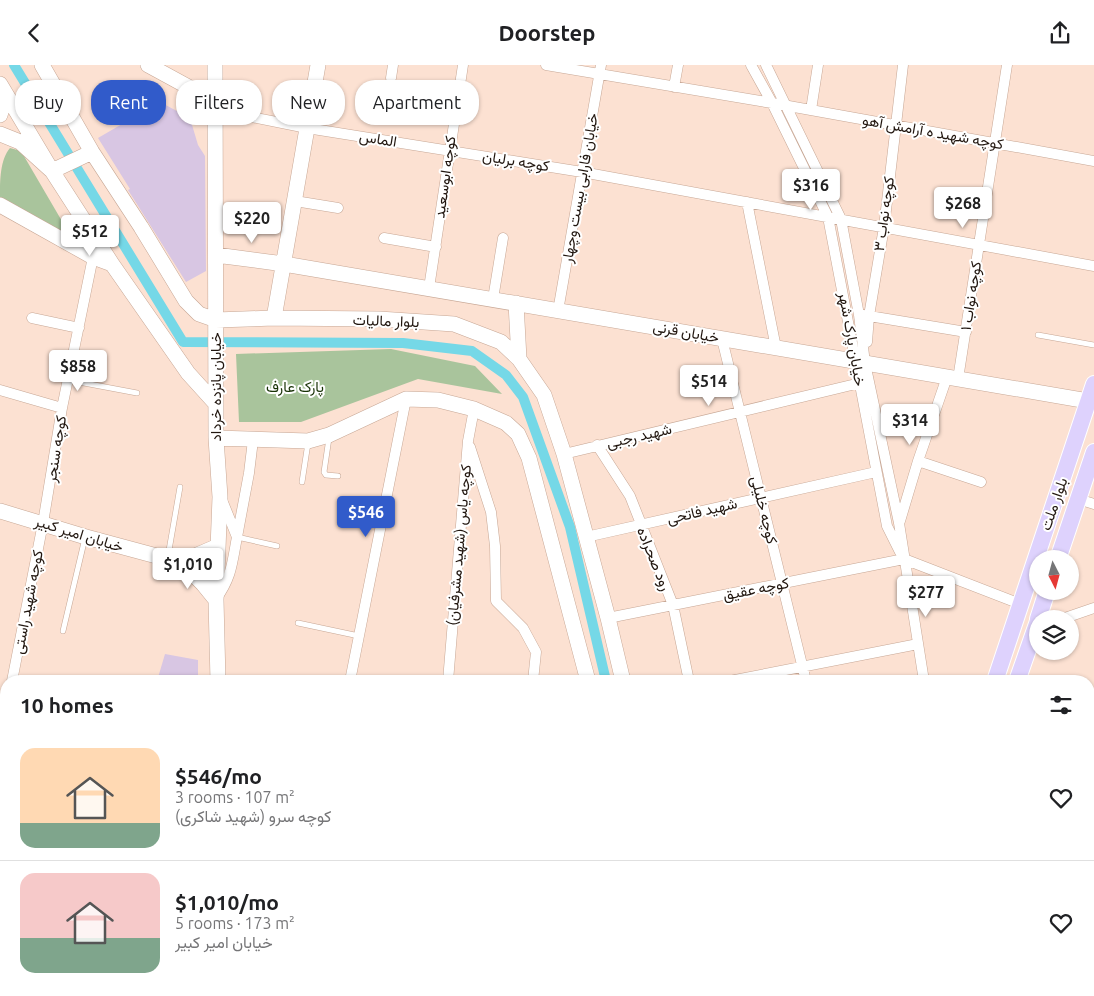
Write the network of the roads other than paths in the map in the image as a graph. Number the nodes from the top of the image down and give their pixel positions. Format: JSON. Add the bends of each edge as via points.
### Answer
{"nodes":[{"id":1,"x":42,"y":65,"type":"edge"},
{"id":2,"x":148,"y":65,"type":"edge"},
{"id":3,"x":216,"y":65,"type":"edge"},
{"id":4,"x":318,"y":65,"type":"edge"},
{"id":5,"x":393,"y":65,"type":"edge"},
{"id":6,"x":462,"y":65,"type":"edge"},
{"id":7,"x":546,"y":65,"type":"edge"},
{"id":8,"x":678,"y":65,"type":"edge"},
{"id":9,"x":751,"y":65,"type":"edge"},
{"id":10,"x":766,"y":65,"type":"edge"},
{"id":11,"x":818,"y":65,"type":"edge"},
{"id":12,"x":903,"y":65,"type":"edge"},
{"id":13,"x":1008,"y":65,"type":"edge"},
{"id":14,"x":600,"y":69,"type":"edge"},
{"id":15,"x":391,"y":77,"type":"dead end"},
{"id":16,"x":216,"y":80,"type":"edge"},
{"id":17,"x":176,"y":82,"type":"edge"},
{"id":18,"x":674,"y":87,"type":"junction"},
{"id":19,"x":3,"y":90,"type":"edge"},
{"id":20,"x":772,"y":103,"type":"junction"},
{"id":21,"x":785,"y":105,"type":"junction"},
{"id":22,"x":811,"y":110,"type":"junction"},
{"id":23,"x":0,"y":115,"type":"edge"},
{"id":24,"x":262,"y":117,"type":"edge"},
{"id":25,"x":216,"y":125,"type":"edge"},
{"id":26,"x":896,"y":125,"type":"junction"},
{"id":27,"x":307,"y":128,"type":"junction"},
{"id":28,"x":0,"y":135,"type":"edge"},
{"id":29,"x":995,"y":143,"type":"junction"},
{"id":30,"x":449,"y":151,"type":"junction"},
{"id":31,"x":92,"y":152,"type":"junction"},
{"id":32,"x":1094,"y":161,"type":"edge"},
{"id":33,"x":52,"y":171,"type":"junction"},
{"id":34,"x":582,"y":172,"type":"junction"},
{"id":35,"x":295,"y":201,"type":"junction"},
{"id":36,"x":747,"y":202,"type":"junction"},
{"id":37,"x":0,"y":205,"type":"edge"},
{"id":38,"x":338,"y":208,"type":"dead end"},
{"id":39,"x":828,"y":217,"type":"junction"},
{"id":40,"x":841,"y":219,"type":"junction"},
{"id":41,"x":884,"y":227,"type":"junction"},
{"id":42,"x":384,"y":238,"type":"dead end"},
{"id":43,"x":503,"y":238,"type":"dead end"},
{"id":44,"x":979,"y":245,"type":"junction"},
{"id":45,"x":436,"y":247,"type":"junction"},
{"id":46,"x":216,"y":255,"type":"junction"},
{"id":47,"x":93,"y":257,"type":"junction"},
{"id":48,"x":112,"y":264,"type":"junction"},
{"id":49,"x":284,"y":264,"type":"junction"},
{"id":50,"x":1094,"y":266,"type":"edge"},
{"id":51,"x":429,"y":289,"type":"junction"},
{"id":52,"x":493,"y":299,"type":"junction"},
{"id":53,"x":516,"y":303,"type":"junction"},
{"id":54,"x":558,"y":311,"type":"junction"},
{"id":55,"x":864,"y":315,"type":"junction"},
{"id":56,"x":32,"y":319,"type":"dead end"},
{"id":57,"x":274,"y":319,"type":"junction"},
{"id":58,"x":216,"y":322,"type":"junction"},
{"id":59,"x":79,"y":328,"type":"junction"},
{"id":60,"x":966,"y":332,"type":"junction"},
{"id":61,"x":1038,"y":335,"type":"dead end"},
{"id":62,"x":722,"y":339,"type":"junction"},
{"id":63,"x":1094,"y":345,"type":"edge"},
{"id":64,"x":776,"y":348,"type":"junction"},
{"id":65,"x":519,"y":359,"type":"junction"},
{"id":66,"x":861,"y":362,"type":"junction"},
{"id":67,"x":953,"y":378,"type":"junction"},
{"id":68,"x":68,"y":380,"type":"junction"},
{"id":69,"x":860,"y":383,"type":"junction"},
{"id":70,"x":1094,"y":384,"type":"edge"},
{"id":71,"x":0,"y":392,"type":"edge"},
{"id":72,"x":137,"y":393,"type":"dead end"},
{"id":73,"x":406,"y":399,"type":"junction"},
{"id":74,"x":1088,"y":401,"type":"junction"},
{"id":75,"x":216,"y":404,"type":"junction"},
{"id":76,"x":62,"y":407,"type":"junction"},
{"id":77,"x":474,"y":409,"type":"junction"},
{"id":78,"x":740,"y":413,"type":"junction"},
{"id":79,"x":329,"y":435,"type":"junction"},
{"id":80,"x":253,"y":440,"type":"junction"},
{"id":81,"x":308,"y":441,"type":"junction"},
{"id":82,"x":468,"y":441,"type":"junction"},
{"id":83,"x":216,"y":444,"type":"junction"},
{"id":84,"x":597,"y":445,"type":"junction"},
{"id":85,"x":1094,"y":453,"type":"edge"},
{"id":86,"x":564,"y":455,"type":"junction"},
{"id":87,"x":918,"y":461,"type":"junction"},
{"id":88,"x":876,"y":472,"type":"junction"},
{"id":89,"x":338,"y":476,"type":"dead end"},
{"id":90,"x":302,"y":482,"type":"dead end"},
{"id":91,"x":981,"y":482,"type":"dead end"},
{"id":92,"x":180,"y":487,"type":"dead end"},
{"id":93,"x":220,"y":497,"type":"junction"},
{"id":94,"x":761,"y":498,"type":"junction"},
{"id":95,"x":1078,"y":499,"type":"junction"},
{"id":96,"x":1094,"y":504,"type":"edge"},
{"id":97,"x":0,"y":511,"type":"edge"},
{"id":98,"x":44,"y":523,"type":"junction"},
{"id":99,"x":899,"y":523,"type":"junction"},
{"id":100,"x":640,"y":525,"type":"junction"},
{"id":101,"x":86,"y":537,"type":"junction"},
{"id":102,"x":237,"y":537,"type":"junction"},
{"id":103,"x":586,"y":537,"type":"junction"},
{"id":104,"x":218,"y":546,"type":"junction"},
{"id":105,"x":277,"y":546,"type":"dead end"},
{"id":106,"x":1061,"y":550,"type":"edge"},
{"id":107,"x":904,"y":559,"type":"junction"},
{"id":108,"x":174,"y":561,"type":"junction"},
{"id":109,"x":216,"y":572,"type":"junction"},
{"id":110,"x":782,"y":583,"type":"junction"},
{"id":111,"x":216,"y":600,"type":"junction"},
{"id":112,"x":1020,"y":604,"type":"junction"},
{"id":113,"x":673,"y":605,"type":"junction"},
{"id":114,"x":1094,"y":608,"type":"edge"},
{"id":115,"x":1079,"y":613,"type":"edge"},
{"id":116,"x":608,"y":618,"type":"junction"},
{"id":117,"x":298,"y":623,"type":"dead end"},
{"id":118,"x":63,"y":631,"type":"dead end"},
{"id":119,"x":360,"y":636,"type":"junction"},
{"id":120,"x":918,"y":644,"type":"junction"},
{"id":121,"x":1029,"y":647,"type":"edge"},
{"id":122,"x":803,"y":666,"type":"junction"},
{"id":123,"x":13,"y":675,"type":"edge"},
{"id":124,"x":218,"y":675,"type":"edge"},
{"id":125,"x":351,"y":675,"type":"edge"},
{"id":126,"x":448,"y":675,"type":"edge"},
{"id":127,"x":534,"y":675,"type":"edge"},
{"id":128,"x":586,"y":675,"type":"edge"},
{"id":129,"x":621,"y":675,"type":"edge"},
{"id":130,"x":688,"y":675,"type":"edge"},
{"id":131,"x":759,"y":675,"type":"edge"},
{"id":132,"x":805,"y":675,"type":"edge"},
{"id":133,"x":923,"y":675,"type":"edge"},
{"id":134,"x":997,"y":675,"type":"edge"},
{"id":135,"x":1020,"y":675,"type":"edge"}],
"edges":[{"from":1,"to":31,"type":"street"},
{"from":2,"to":17,"type":"street"},
{"from":3,"to":16,"type":"street","name":"خیابان پانزده خرداد"},
{"from":4,"to":27,"type":"street"},
{"from":5,"to":15,"type":"street"},
{"from":6,"to":30,"type":"street","name":"کوچه ابوسعید"},
{"from":7,"to":14,"type":"street","name":"کوچه شهید ه آرامش آهو"},
{"from":8,"to":18,"type":"street"},
{"from":9,"to":20,"type":"street","name":"خیابان پارک شهر"},
{"from":10,"to":21,"type":"street","name":"خیابان پارک شهر"},
{"from":11,"to":22,"type":"street"},
{"from":12,"to":26,"type":"street","name":"کوچه نواب ۳"},
{"from":13,"to":29,"type":"street","name":"کوچه نواب ۱"},
{"from":14,"to":18,"type":"street","name":"کوچه شهید ه آرامش آهو"},
{"from":14,"to":34,"type":"street","name":"خیابان فارابی بیست وچهار"},
{"from":18,"to":20,"type":"street","name":"کوچه شهید ه آرامش آهو"},
{"from":19,"to":23,"type":"street"},
{"from":19,"to":33,"type":"street"},
{"from":20,"to":21,"type":"street","name":"کوچه شهید ه آرامش آهو"},
{"from":20,"to":39,"type":"street","name":"خیابان پارک شهر"},
{"from":21,"to":22,"type":"street","name":"کوچه شهید ه آرامش آهو"},
{"from":21,"to":40,"type":"street","name":"خیابان پارک شهر"},
{"from":22,"to":26,"type":"street","name":"کوچه شهید ه آرامش آهو"},
{"from":24,"to":27,"type":"street","name":"الماس"},
{"from":25,"to":46,"type":"street","name":"خیابان پانزده خرداد"},
{"from":26,"to":29,"type":"street","name":"کوچه شهید ه آرامش آهو"},
{"from":26,"to":41,"type":"street","name":"کوچه نواب ۳"},
{"from":27,"to":30,"type":"street","name":"الماس"},
{"from":27,"to":35,"type":"street"},
{"from":28,"to":33,"type":"street","via":[[20,142]]},
{"from":29,"to":32,"type":"street","name":"کوچه شهید ه آرامش آهو"},
{"from":29,"to":44,"type":"street","name":"کوچه نواب ۱"},
{"from":30,"to":34,"type":"street","name":"کوچه برلیان"},
{"from":30,"to":45,"type":"street","name":"کوچه ابوسعید"},
{"from":31,"to":33,"type":"street"},
{"from":31,"to":58,"type":"street","via":[[186,301],[199,314]]},
{"from":33,"to":48,"type":"street"},
{"from":34,"to":36,"type":"street","name":"کوچه برلیان"},
{"from":34,"to":54,"type":"street","name":"خیابان فارابی بیست وچهار"},
{"from":35,"to":38,"type":"street"},
{"from":35,"to":49,"type":"street"},
{"from":36,"to":39,"type":"street","name":"کوچه برلیان"},
{"from":36,"to":64,"type":"street"},
{"from":37,"to":47,"type":"street"},
{"from":39,"to":40,"type":"street","name":"کوچه برلیان"},
{"from":39,"to":66,"type":"street","name":"خیابان پارک شهر"},
{"from":40,"to":41,"type":"street","name":"کوچه برلیان"},
{"from":40,"to":55,"type":"street","name":"خیابان پارک شهر"},
{"from":41,"to":44,"type":"street","name":"کوچه برلیان"},
{"from":41,"to":55,"type":"street","name":"کوچه نواب ۳"},
{"from":42,"to":45,"type":"street"},
{"from":43,"to":52,"type":"street"},
{"from":44,"to":50,"type":"street","name":"کوچه برلیان"},
{"from":44,"to":60,"type":"street","name":"کوچه نواب ۱"},
{"from":45,"to":51,"type":"street","name":"کوچه ابوسعید"},
{"from":46,"to":49,"type":"street","name":"خیابان قرنی"},
{"from":46,"to":58,"type":"street","name":"خیابان پانزده خرداد"},
{"from":47,"to":48,"type":"street"},
{"from":47,"to":59,"type":"street","name":"کوچه سنجر"},
{"from":48,"to":75,"type":"street","via":[[188,373]]},
{"from":49,"to":51,"type":"street","name":"خیابان قرنی"},
{"from":49,"to":57,"type":"street"},
{"from":51,"to":52,"type":"street","name":"خیابان قرنی"},
{"from":52,"to":53,"type":"street","name":"خیابان قرنی"},
{"from":53,"to":54,"type":"street","name":"خیابان قرنی"},
{"from":53,"to":65,"type":"street"},
{"from":54,"to":62,"type":"street","name":"خیابان قرنی"},
{"from":55,"to":60,"type":"street"},
{"from":55,"to":66,"type":"street","name":"کوچه نواب ۳"},
{"from":56,"to":59,"type":"street"},
{"from":57,"to":58,"type":"street","name":"بلوار مالیات"},
{"from":57,"to":65,"type":"street","name":"بلوار مالیات","via":[[379,319],[454,324],[501,342]]},
{"from":58,"to":75,"type":"street","name":"خیابان پانزده خرداد"},
{"from":59,"to":68,"type":"street","name":"کوچه سنجر"},
{"from":60,"to":67,"type":"street","name":"کوچه نواب ۱"},
{"from":61,"to":63,"type":"lane"},
{"from":62,"to":64,"type":"street","name":"خیابان قرنی"},
{"from":62,"to":78,"type":"street","name":"کوچه خلیلی"},
{"from":64,"to":66,"type":"street","name":"خیابان قرنی"},
{"from":65,"to":86,"type":"street","name":"بلوار مالیات","via":[[544,395]]},
{"from":66,"to":67,"type":"street","name":"خیابان قرنی"},
{"from":66,"to":69,"type":"street","name":"خیابان پارک شهر"},
{"from":66,"to":99,"type":"street","name":"خیابان پارک شهر"},
{"from":67,"to":74,"type":"street","name":"خیابان قرنی"},
{"from":67,"to":87,"type":"street","name":"کوچه نواب ۱"},
{"from":68,"to":72,"type":"lane"},
{"from":68,"to":76,"type":"street","name":"کوچه سنجر"},
{"from":69,"to":78,"type":"street","name":"شهید رجبی"},
{"from":69,"to":88,"type":"street","name":"خیابان پارک شهر"},
{"from":70,"to":74,"type":"main road","name":"بلوار ملت"},
{"from":71,"to":76,"type":"street"},
{"from":73,"to":77,"type":"street","via":[[438,400]]},
{"from":73,"to":79,"type":"street"},
{"from":73,"to":119,"type":"street"},
{"from":74,"to":112,"type":"main road","name":"بلوار ملت"},
{"from":75,"to":83,"type":"street","name":"خیابان پانزده خرداد"},
{"from":76,"to":98,"type":"street","name":"کوچه سنجر"},
{"from":77,"to":82,"type":"street","name":"کوچه یاس (شهید مشرفیان)"},
{"from":77,"to":128,"type":"street","via":[[506,423],[518,434],[529,458]]},
{"from":78,"to":84,"type":"street","name":"شهید رجبی"},
{"from":78,"to":94,"type":"street","name":"کوچه خلیلی"},
{"from":79,"to":81,"type":"street"},
{"from":79,"to":89,"type":"lane","via":[[324,472]]},
{"from":80,"to":81,"type":"street"},
{"from":80,"to":83,"type":"street"},
{"from":80,"to":102,"type":"street"},
{"from":81,"to":90,"type":"lane"},
{"from":82,"to":126,"type":"street","name":"کوچه یاس (شهید مشرفیان)"},
{"from":82,"to":127,"type":"street","via":[[491,512],[496,601],[523,628],[536,652]]},
{"from":83,"to":93,"type":"street","name":"خیابان پانزده خرداد"},
{"from":84,"to":86,"type":"street","name":"شهید رجبی"},
{"from":84,"to":100,"type":"street","name":"رود صحراده","via":[[630,496]]},
{"from":85,"to":95,"type":"main road","name":"بلوار ملت"},
{"from":86,"to":103,"type":"street","name":"بلوار مالیات"},
{"from":87,"to":91,"type":"street"},
{"from":87,"to":99,"type":"street","name":"کوچه نواب ۱"},
{"from":88,"to":94,"type":"street","name":"شهید فاتحی"},
{"from":88,"to":107,"type":"street","name":"خیابان پارک شهر","via":[[887,526]]},
{"from":92,"to":108,"type":"lane"},
{"from":93,"to":102,"type":"street"},
{"from":93,"to":104,"type":"street","name":"خیابان پانزده خرداد"},
{"from":94,"to":100,"type":"street","name":"شهید فاتحی"},
{"from":94,"to":110,"type":"street","name":"کوچه خلیلی"},
{"from":95,"to":96,"type":"street"},
{"from":95,"to":106,"type":"main road","name":"بلوار ملت"},
{"from":97,"to":98,"type":"street","name":"خیابان امیر کبیر"},
{"from":98,"to":101,"type":"street","name":"خیابان امیر کبیر"},
{"from":98,"to":123,"type":"street","name":"کوچه شهید راستی"},
{"from":99,"to":107,"type":"street","name":"خیابان پارک شهر"},
{"from":100,"to":103,"type":"street","name":"شهید فاتحی"},
{"from":100,"to":113,"type":"street","name":"رود صحراده"},
{"from":101,"to":108,"type":"street","name":"خیابان امیر کبیر"},
{"from":101,"to":118,"type":"lane"},
{"from":102,"to":105,"type":"lane"},
{"from":102,"to":111,"type":"street","via":[[231,570]]},
{"from":103,"to":116,"type":"street","name":"بلوار مالیات"},
{"from":104,"to":108,"type":"street"},
{"from":104,"to":109,"type":"street","name":"خیابان پانزده خرداد"},
{"from":107,"to":110,"type":"street","name":"کوچه عقیق"},
{"from":107,"to":112,"type":"street"},
{"from":107,"to":120,"type":"street"},
{"from":108,"to":109,"type":"street","name":"خیابان امیر کبیر"},
{"from":108,"to":111,"type":"street","via":[[203,584]]},
{"from":109,"to":111,"type":"street","name":"خیابان پانزده خرداد"},
{"from":110,"to":113,"type":"street","name":"کوچه عقیق"},
{"from":110,"to":122,"type":"street","name":"کوچه خلیلی"},
{"from":111,"to":124,"type":"street","name":"خیابان پانزده خرداد"},
{"from":112,"to":134,"type":"main road","name":"بلوار ملت"},
{"from":113,"to":116,"type":"street","name":"کوچه عقیق"},
{"from":113,"to":130,"type":"street","name":"رود صحراده"},
{"from":114,"to":115,"type":"street"},
{"from":116,"to":129,"type":"street","name":"بلوار مالیات"},
{"from":117,"to":119,"type":"lane"},
{"from":119,"to":125,"type":"street"},
{"from":120,"to":122,"type":"street"},
{"from":120,"to":133,"type":"street"},
{"from":121,"to":135,"type":"main road"},
{"from":122,"to":131,"type":"street"},
{"from":122,"to":132,"type":"street","name":"کوچه خلیلی"}]}
